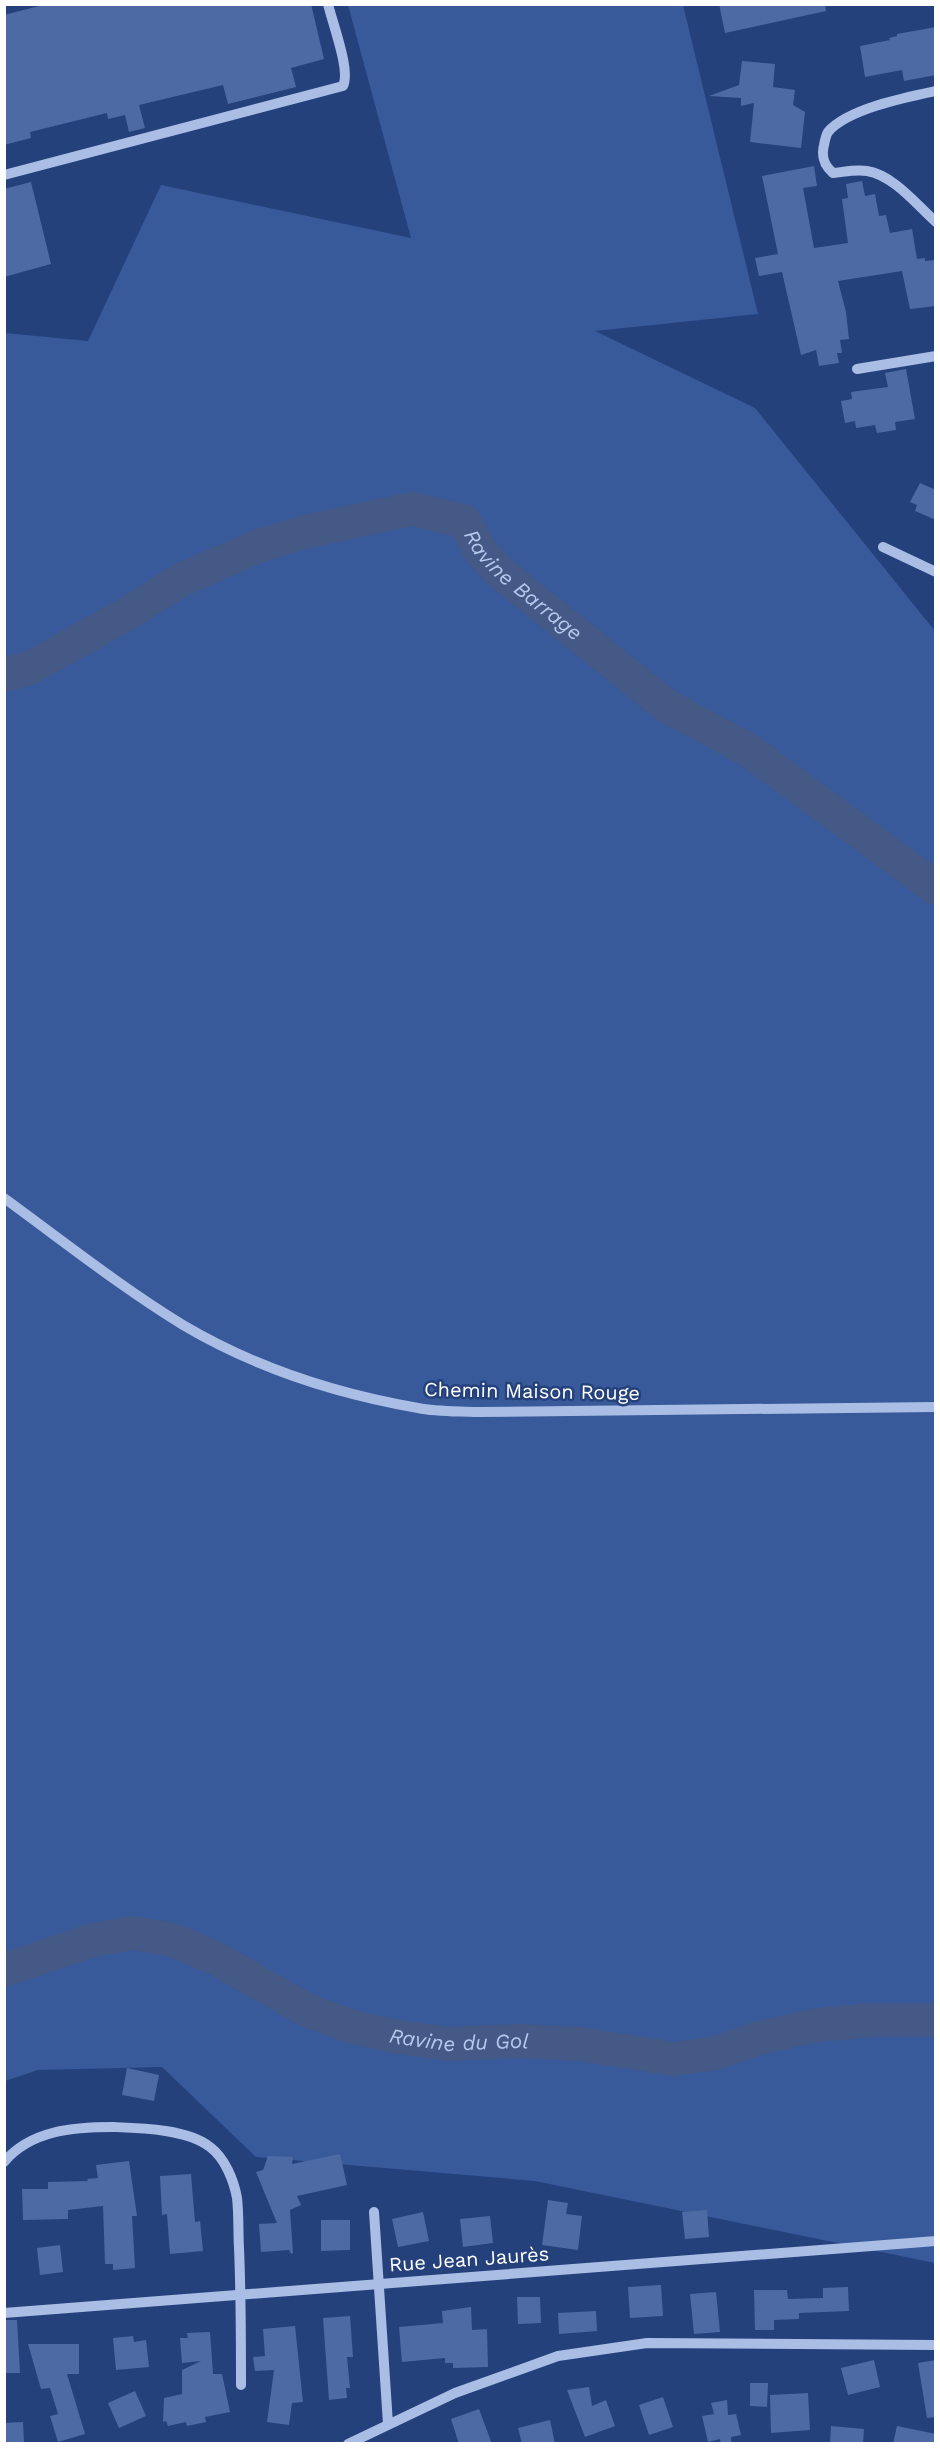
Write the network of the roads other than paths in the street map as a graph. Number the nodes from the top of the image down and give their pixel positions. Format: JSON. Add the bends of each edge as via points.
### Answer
{"nodes":[{"id":1,"x":328,"y":4,"type":"edge"},
{"id":2,"x":936,"y":91,"type":"edge"},
{"id":3,"x":4,"y":175,"type":"edge"},
{"id":4,"x":936,"y":222,"type":"edge"},
{"id":5,"x":936,"y":357,"type":"edge"},
{"id":6,"x":857,"y":369,"type":"dead end"},
{"id":7,"x":883,"y":547,"type":"dead end"},
{"id":8,"x":936,"y":572,"type":"edge"},
{"id":9,"x":4,"y":1198,"type":"edge"},
{"id":10,"x":936,"y":1407,"type":"edge"},
{"id":11,"x":4,"y":2162,"type":"edge"},
{"id":12,"x":374,"y":2212,"type":"dead end"},
{"id":13,"x":936,"y":2241,"type":"edge"},
{"id":14,"x":379,"y":2284,"type":"junction"},
{"id":15,"x":242,"y":2295,"type":"junction"},
{"id":16,"x":4,"y":2313,"type":"edge"},
{"id":17,"x":936,"y":2345,"type":"edge"},
{"id":18,"x":241,"y":2385,"type":"dead end"},
{"id":19,"x":388,"y":2424,"type":"junction"},
{"id":20,"x":348,"y":2444,"type":"edge"}],
"edges":[{"from":1,"to":3,"type":"street","via":[[345,69],[343,86]]},
{"from":2,"to":4,"type":"street","via":[[892,100],[842,121],[827,133],[822,153],[826,167],[833,173],[865,171],[889,180]]},
{"from":5,"to":6,"type":"street"},
{"from":7,"to":8,"type":"street"},
{"from":9,"to":10,"type":"street","name":"Chemin Maison Rouge","via":[[184,1325],[247,1358],[359,1396],[420,1409],[477,1412]]},
{"from":11,"to":15,"type":"street","via":[[33,2139],[57,2131],[100,2127],[181,2134],[209,2146],[230,2174],[237,2198]]},
{"from":12,"to":14,"type":"street"},
{"from":13,"to":14,"type":"street","name":"Rue Jean Jaurès"},
{"from":14,"to":15,"type":"street","name":"Rue Jean Jaurès"},
{"from":14,"to":19,"type":"street"},
{"from":15,"to":16,"type":"street","name":"Rue Jean Jaurès"},
{"from":15,"to":18,"type":"street"},
{"from":17,"to":19,"type":"street","via":[[647,2343],[601,2348],[558,2356],[455,2393]]},
{"from":19,"to":20,"type":"street"}]}
